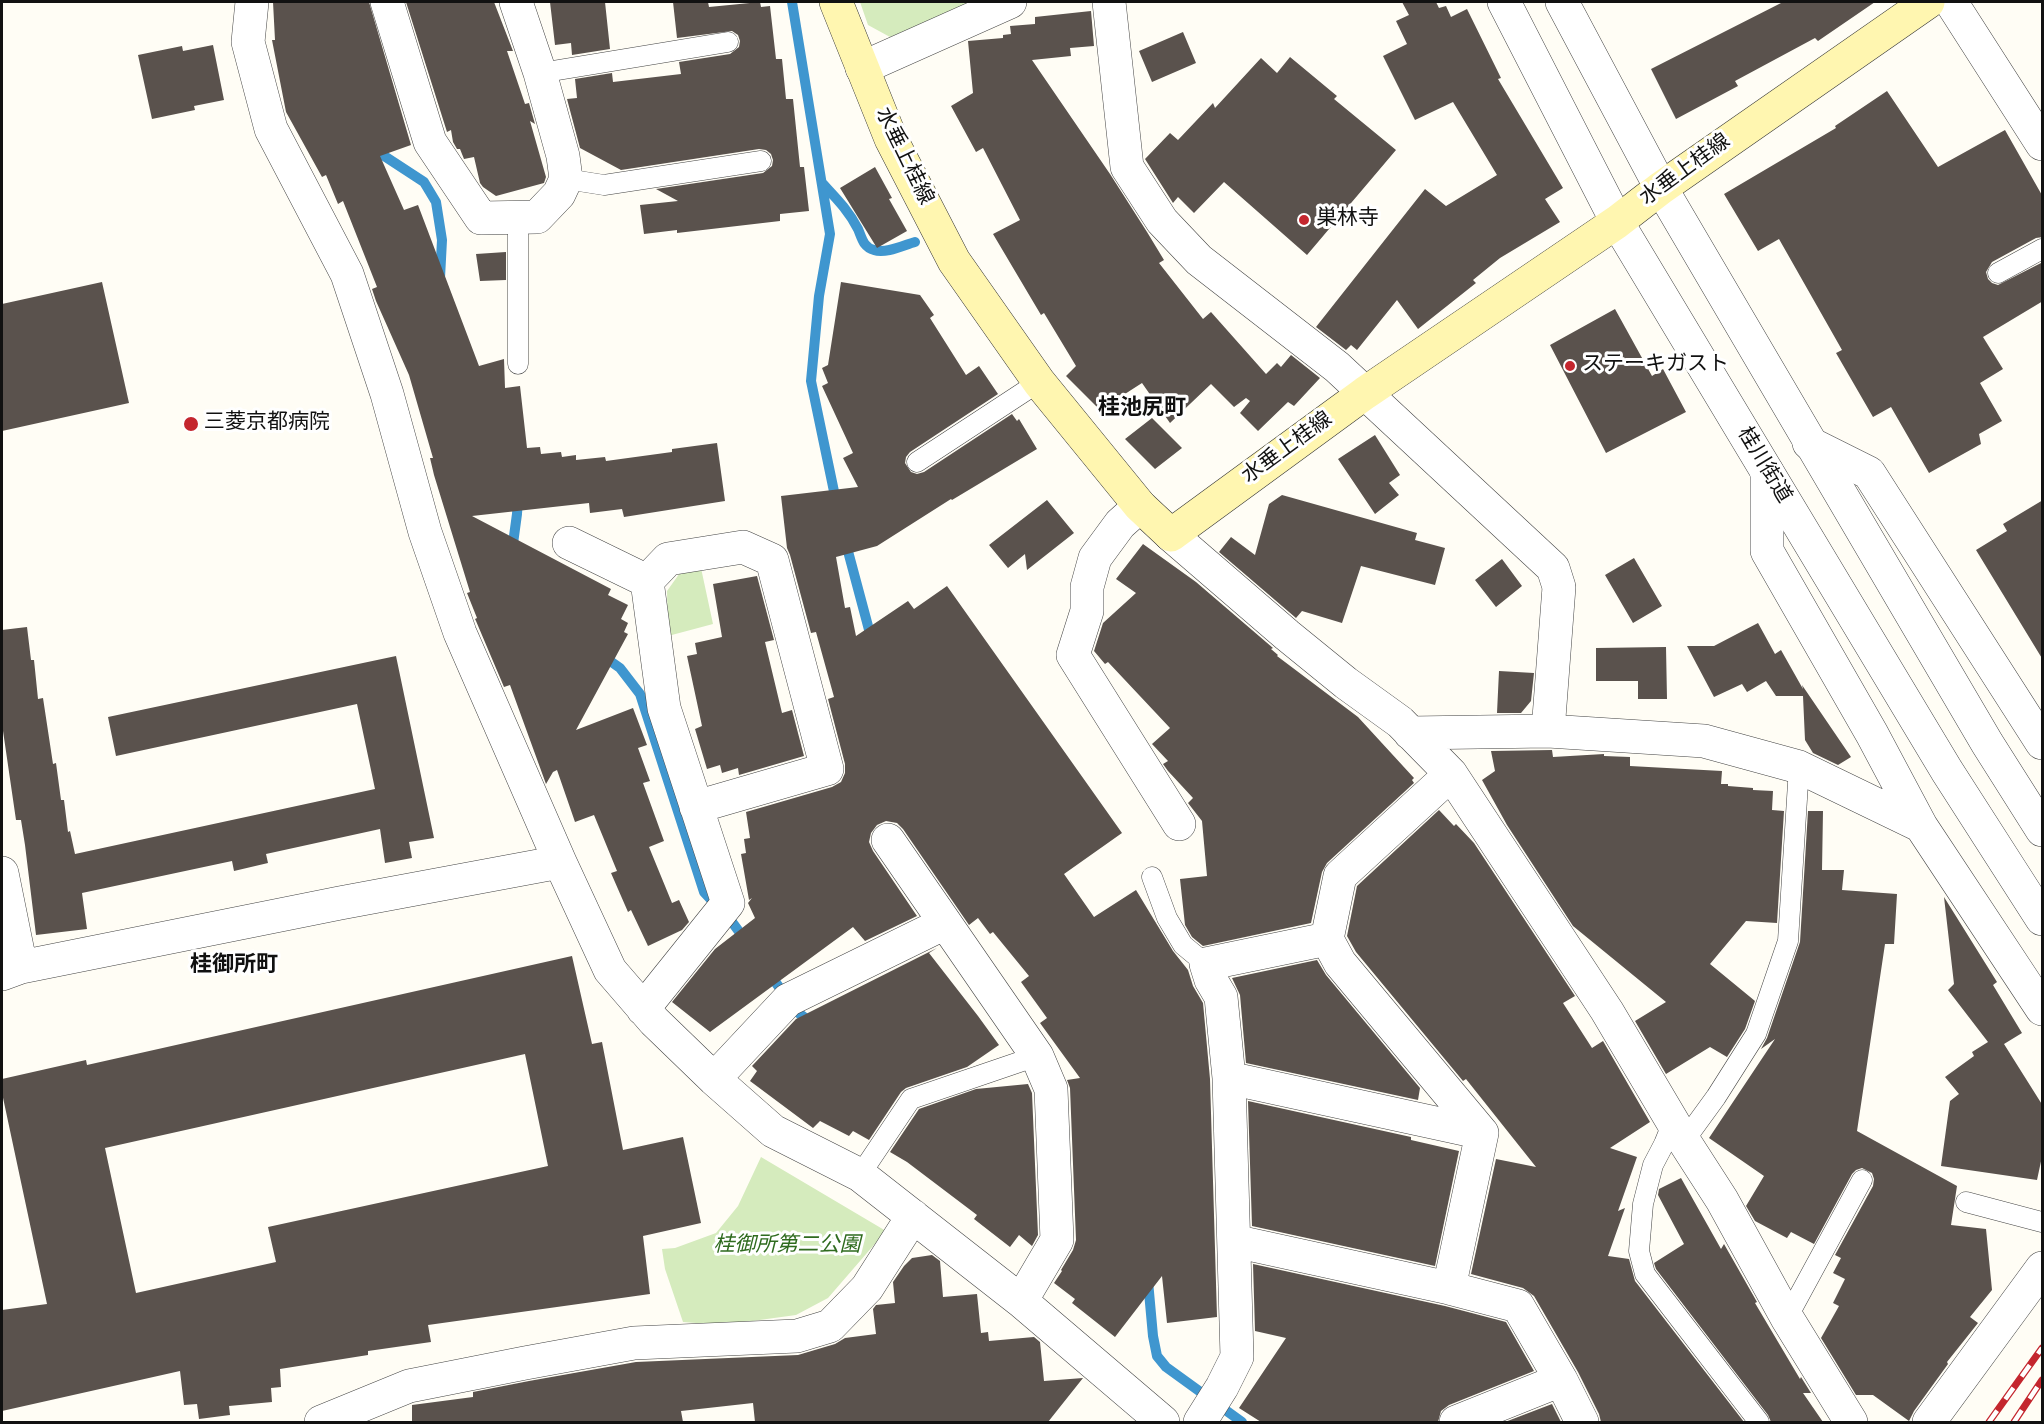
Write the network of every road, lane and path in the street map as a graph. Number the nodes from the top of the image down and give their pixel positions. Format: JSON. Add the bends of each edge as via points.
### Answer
{"nodes":[{"id":1,"x":252,"y":2,"type":"edge"},
{"id":2,"x":387,"y":2,"type":"edge"},
{"id":3,"x":516,"y":2,"type":"edge"},
{"id":4,"x":836,"y":2,"type":"edge"},
{"id":5,"x":1010,"y":2,"type":"edge"},
{"id":6,"x":1109,"y":2,"type":"edge"},
{"id":7,"x":1504,"y":2,"type":"edge"},
{"id":8,"x":1562,"y":2,"type":"edge"},
{"id":9,"x":1952,"y":2,"type":"edge"},
{"id":10,"x":1917,"y":5,"type":"edge"},
{"id":11,"x":728,"y":42,"type":"dead end"},
{"id":12,"x":862,"y":68,"type":"junction"},
{"id":13,"x":540,"y":73,"type":"junction"},
{"id":14,"x":2043,"y":144,"type":"edge"},
{"id":15,"x":761,"y":161,"type":"dead end"},
{"id":16,"x":566,"y":179,"type":"junction"},
{"id":17,"x":1660,"y":188,"type":"junction"},
{"id":18,"x":518,"y":218,"type":"junction"},
{"id":19,"x":1617,"y":222,"type":"junction"},
{"id":20,"x":2043,"y":249,"type":"edge"},
{"id":21,"x":1998,"y":273,"type":"dead end"},
{"id":22,"x":518,"y":364,"type":"dead end"},
{"id":23,"x":1039,"y":382,"type":"junction"},
{"id":24,"x":1365,"y":393,"type":"junction"},
{"id":25,"x":1809,"y":443,"type":"junction"},
{"id":26,"x":917,"y":462,"type":"dead end"},
{"id":27,"x":1767,"y":472,"type":"junction"},
{"id":28,"x":1140,"y":506,"type":"junction"},
{"id":29,"x":1171,"y":535,"type":"junction"},
{"id":30,"x":569,"y":543,"type":"dead end"},
{"id":31,"x":647,"y":581,"type":"junction"},
{"id":32,"x":1548,"y":731,"type":"junction"},
{"id":33,"x":1410,"y":733,"type":"junction"},
{"id":34,"x":2043,"y":743,"type":"edge"},
{"id":35,"x":1799,"y":767,"type":"junction"},
{"id":36,"x":1451,"y":774,"type":"junction"},
{"id":37,"x":696,"y":807,"type":"junction"},
{"id":38,"x":1179,"y":824,"type":"dead end"},
{"id":39,"x":1921,"y":826,"type":"junction"},
{"id":40,"x":2043,"y":830,"type":"edge"},
{"id":41,"x":888,"y":840,"type":"dead end"},
{"id":42,"x":560,"y":862,"type":"junction"},
{"id":43,"x":2,"y":873,"type":"edge"},
{"id":44,"x":1152,"y":877,"type":"dead end"},
{"id":45,"x":2043,"y":919,"type":"edge"},
{"id":46,"x":945,"y":923,"type":"junction"},
{"id":47,"x":1327,"y":939,"type":"junction"},
{"id":48,"x":1206,"y":964,"type":"junction"},
{"id":49,"x":11,"y":970,"type":"edge"},
{"id":50,"x":643,"y":1009,"type":"junction"},
{"id":51,"x":2043,"y":1009,"type":"edge"},
{"id":52,"x":1037,"y":1056,"type":"junction"},
{"id":53,"x":1229,"y":1078,"type":"junction"},
{"id":54,"x":714,"y":1079,"type":"junction"},
{"id":55,"x":1678,"y":1131,"type":"junction"},
{"id":56,"x":1482,"y":1133,"type":"junction"},
{"id":57,"x":860,"y":1175,"type":"junction"},
{"id":58,"x":1862,"y":1180,"type":"dead end"},
{"id":59,"x":1966,"y":1202,"type":"dead end"},
{"id":60,"x":913,"y":1216,"type":"junction"},
{"id":61,"x":2043,"y":1222,"type":"edge"},
{"id":62,"x":1234,"y":1241,"type":"junction"},
{"id":63,"x":2043,"y":1268,"type":"edge"},
{"id":64,"x":1449,"y":1288,"type":"junction"},
{"id":65,"x":1021,"y":1301,"type":"junction"},
{"id":66,"x":1787,"y":1317,"type":"junction"},
{"id":67,"x":1561,"y":1380,"type":"junction"},
{"id":68,"x":1210,"y":1407,"type":"edge"},
{"id":69,"x":321,"y":1422,"type":"edge"},
{"id":70,"x":1164,"y":1422,"type":"edge"},
{"id":71,"x":1456,"y":1422,"type":"edge"},
{"id":72,"x":1582,"y":1422,"type":"edge"},
{"id":73,"x":1759,"y":1422,"type":"edge"},
{"id":74,"x":1851,"y":1422,"type":"edge"},
{"id":75,"x":1929,"y":1422,"type":"edge"}],
"edges":[{"from":1,"to":42,"type":"street","via":[[248,42],[271,129],[347,274],[387,394],[425,532],[460,633]]},
{"from":2,"to":18,"type":"street","via":[[430,142],[482,219]]},
{"from":3,"to":13,"type":"street"},
{"from":4,"to":12,"type":"main road","name":"水垂上桂線"},
{"from":5,"to":12,"type":"street"},
{"from":6,"to":24,"type":"street","via":[[1127,166],[1162,221],[1199,260]]},
{"from":7,"to":19,"type":"street","name":"桂川街道"},
{"from":8,"to":17,"type":"street"},
{"from":9,"to":14,"type":"street"},
{"from":10,"to":17,"type":"main road","name":"水垂上桂線"},
{"from":11,"to":13,"type":"lane"},
{"from":12,"to":23,"type":"main road","name":"水垂上桂線","via":[[891,140],[954,261]]},
{"from":13,"to":16,"type":"street"},
{"from":15,"to":16,"type":"lane","via":[[604,185]]},
{"from":16,"to":18,"type":"street","via":[[560,194],[537,217]]},
{"from":17,"to":19,"type":"main road","name":"水垂上桂線"},
{"from":17,"to":25,"type":"street"},
{"from":18,"to":22,"type":"lane"},
{"from":19,"to":24,"type":"main road","name":"水垂上桂線"},
{"from":19,"to":27,"type":"street","name":"桂川街道"},
{"from":20,"to":21,"type":"lane"},
{"from":23,"to":26,"type":"lane"},
{"from":23,"to":28,"type":"main road","name":"水垂上桂線"},
{"from":24,"to":29,"type":"main road","name":"水垂上桂線"},
{"from":24,"to":32,"type":"street","via":[[1553,568],[1559,587]]},
{"from":25,"to":34,"type":"street","via":[[1869,473]]},
{"from":25,"to":40,"type":"street"},
{"from":27,"to":39,"type":"street","via":[[1767,551]]},
{"from":27,"to":45,"type":"street","name":"桂川街道","via":[[1947,771]]},
{"from":28,"to":29,"type":"main road","name":"水垂上桂線"},
{"from":28,"to":38,"type":"street","via":[[1120,524],[1095,558],[1087,587],[1087,611],[1073,655]]},
{"from":29,"to":33,"type":"street","via":[[1287,635]]},
{"from":30,"to":31,"type":"street"},
{"from":31,"to":37,"type":"street","via":[[664,708]]},
{"from":31,"to":37,"type":"street","via":[[668,559],[743,547],[772,560],[827,769]]},
{"from":32,"to":33,"type":"street"},
{"from":32,"to":35,"type":"street","via":[[1704,741]]},
{"from":33,"to":36,"type":"street"},
{"from":35,"to":39,"type":"street"},
{"from":35,"to":55,"type":"lane","via":[[1788,941],[1756,1034],[1716,1097]]},
{"from":36,"to":47,"type":"street","via":[[1340,876]]},
{"from":36,"to":55,"type":"street","via":[[1607,1011]]},
{"from":37,"to":50,"type":"street","via":[[728,903]]},
{"from":39,"to":51,"type":"street"},
{"from":41,"to":46,"type":"street"},
{"from":42,"to":49,"type":"street"},
{"from":42,"to":50,"type":"street","via":[[610,970]]},
{"from":43,"to":49,"type":"street"},
{"from":44,"to":48,"type":"lane","via":[[1167,918],[1183,945]]},
{"from":46,"to":52,"type":"street"},
{"from":46,"to":54,"type":"street","via":[[789,1000]]},
{"from":47,"to":48,"type":"street"},
{"from":47,"to":56,"type":"street","via":[[1340,963]]},
{"from":48,"to":53,"type":"street","via":[[1221,997]]},
{"from":50,"to":54,"type":"street"},
{"from":52,"to":57,"type":"lane","via":[[911,1099]]},
{"from":52,"to":65,"type":"street","via":[[1051,1089],[1057,1240]]},
{"from":53,"to":56,"type":"street"},
{"from":53,"to":62,"type":"street"},
{"from":54,"to":57,"type":"street","via":[[773,1131]]},
{"from":55,"to":66,"type":"street","via":[[1722,1200]]},
{"from":55,"to":73,"type":"lane","via":[[1664,1144],[1653,1165],[1643,1204],[1639,1251],[1645,1274]]},
{"from":56,"to":64,"type":"street"},
{"from":57,"to":60,"type":"street"},
{"from":58,"to":66,"type":"lane"},
{"from":59,"to":61,"type":"lane"},
{"from":60,"to":65,"type":"street"},
{"from":60,"to":69,"type":"street","via":[[867,1288],[830,1326],[797,1336],[634,1343],[525,1363],[409,1386]]},
{"from":62,"to":64,"type":"street"},
{"from":62,"to":68,"type":"street","via":[[1237,1356]]},
{"from":63,"to":75,"type":"street"},
{"from":64,"to":67,"type":"street","via":[[1518,1306]]},
{"from":65,"to":70,"type":"street"},
{"from":66,"to":74,"type":"street"},
{"from":67,"to":71,"type":"street"},
{"from":67,"to":72,"type":"street"}]}
